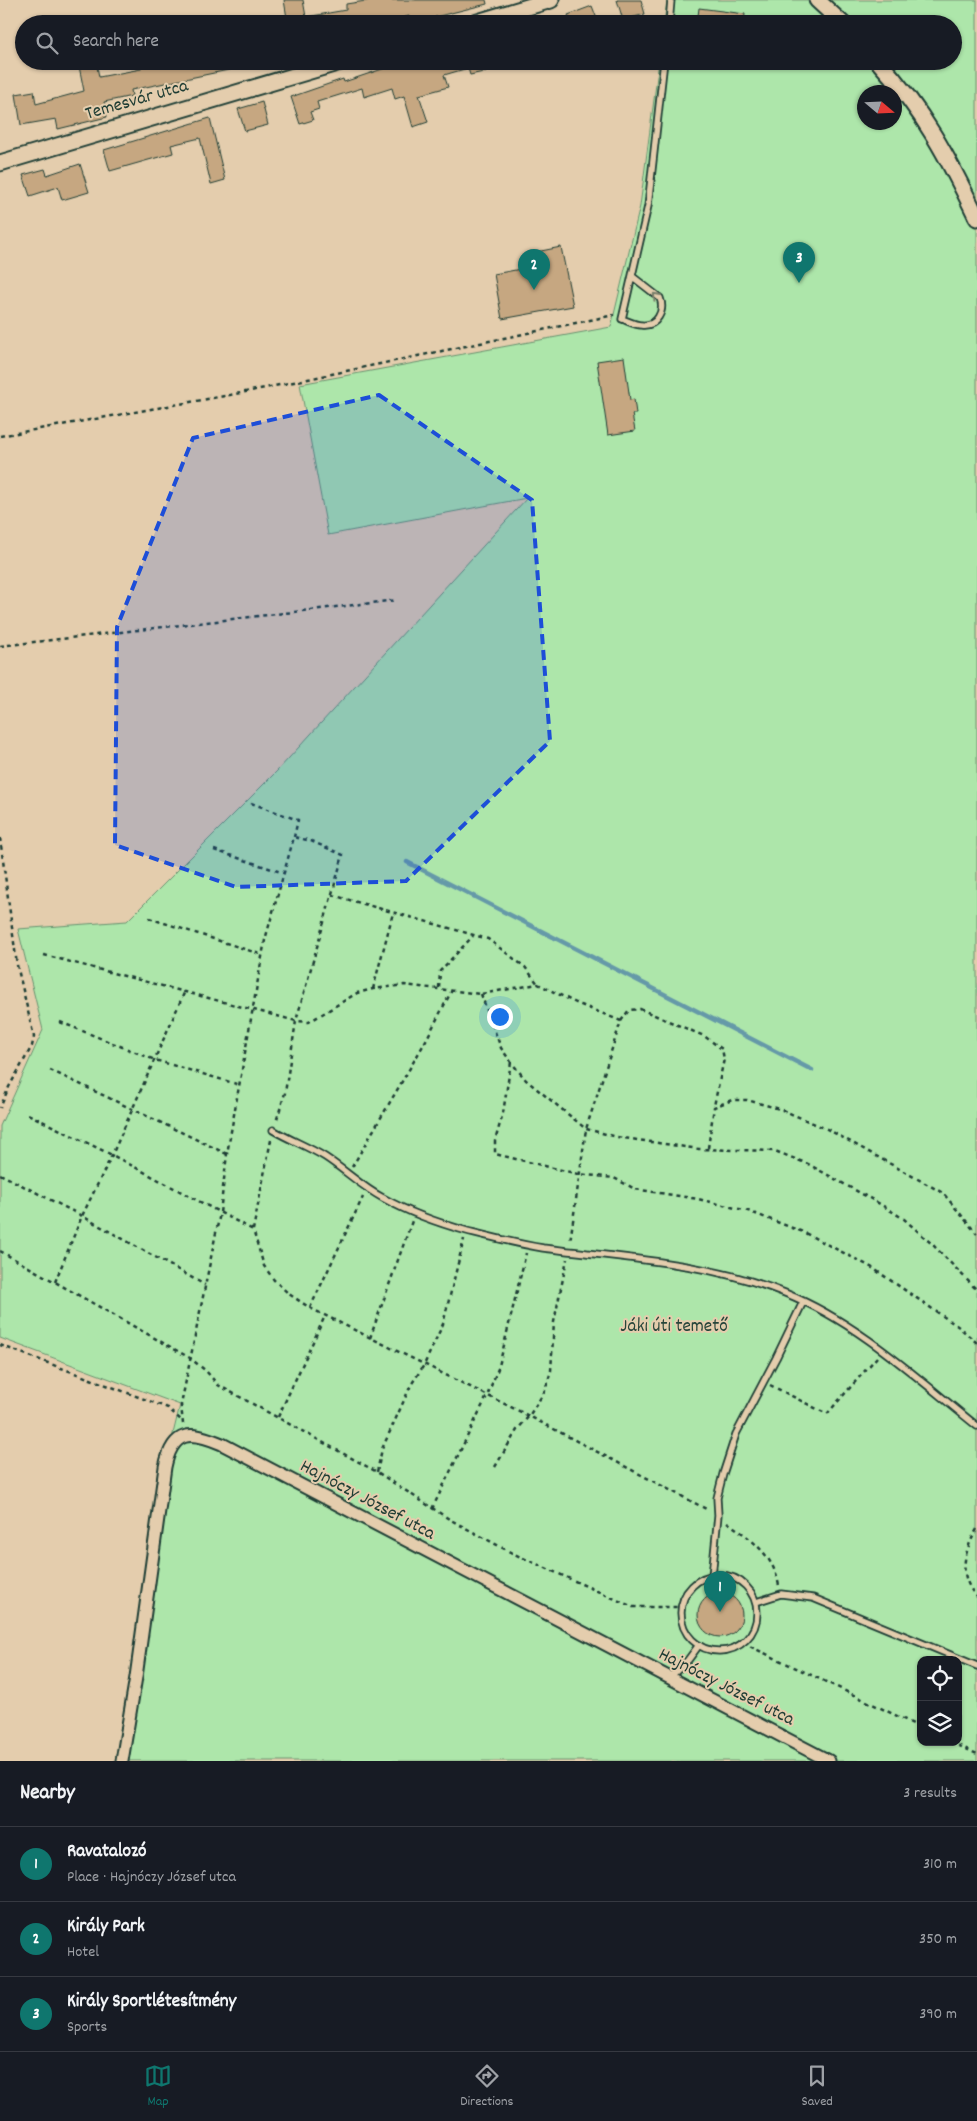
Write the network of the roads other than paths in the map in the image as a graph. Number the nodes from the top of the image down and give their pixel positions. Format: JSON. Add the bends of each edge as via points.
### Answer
{"nodes":[{"id":1,"x":551,"y":0,"type":"edge"},
{"id":2,"x":671,"y":0,"type":"edge"},
{"id":3,"x":817,"y":0,"type":"edge"},
{"id":4,"x":501,"y":15,"type":"edge"},
{"id":5,"x":669,"y":15,"type":"edge"},
{"id":6,"x":833,"y":15,"type":"edge"},
{"id":7,"x":314,"y":70,"type":"edge"},
{"id":8,"x":663,"y":70,"type":"edge"},
{"id":9,"x":886,"y":70,"type":"edge"},
{"id":10,"x":0,"y":163,"type":"edge"},
{"id":11,"x":977,"y":218,"type":"edge"},
{"id":12,"x":633,"y":277,"type":"junction"},
{"id":13,"x":273,"y":1130,"type":"road end"},
{"id":14,"x":803,"y":1302,"type":"junction"},
{"id":15,"x":977,"y":1426,"type":"edge"},
{"id":16,"x":712,"y":1576,"type":"junction"},
{"id":17,"x":756,"y":1602,"type":"junction"},
{"id":18,"x":699,"y":1645,"type":"junction"},
{"id":19,"x":977,"y":1666,"type":"edge"},
{"id":20,"x":668,"y":1678,"type":"junction"},
{"id":21,"x":122,"y":1761,"type":"edge"},
{"id":22,"x":829,"y":1761,"type":"edge"}],
"edges":[{"from":1,"to":4,"type":"main road"},
{"from":2,"to":5,"type":"lane"},
{"from":3,"to":6,"type":"main road"},
{"from":7,"to":10,"type":"main road","name":"Temesvár utca"},
{"from":8,"to":12,"type":"lane","via":[[651,190]]},
{"from":9,"to":11,"type":"main road","via":[[922,116]]},
{"from":12,"to":12,"type":"lane","one_way":true,"via":[[623,316],[647,325],[657,320],[662,304],[656,294]]},
{"from":13,"to":14,"type":"lane","via":[[324,1156],[382,1198],[466,1230],[528,1244],[702,1270],[744,1279]]},
{"from":14,"to":15,"type":"lane","via":[[883,1350]]},
{"from":14,"to":16,"type":"lane","via":[[736,1434],[717,1498]]},
{"from":16,"to":17,"type":"lane","via":[[739,1580],[750,1590]]},
{"from":16,"to":18,"type":"lane","via":[[692,1587],[682,1607],[685,1628]]},
{"from":17,"to":18,"type":"lane","via":[[753,1632],[743,1643],[721,1651]]},
{"from":17,"to":19,"type":"lane","via":[[781,1594],[813,1598]]},
{"from":18,"to":20,"type":"lane"},
{"from":20,"to":21,"type":"street","name":"Hajnóczy József utca","via":[[222,1444],[203,1436],[185,1434],[174,1442],[165,1467]]},
{"from":20,"to":22,"type":"street","name":"Hajnóczy József utca"}]}
